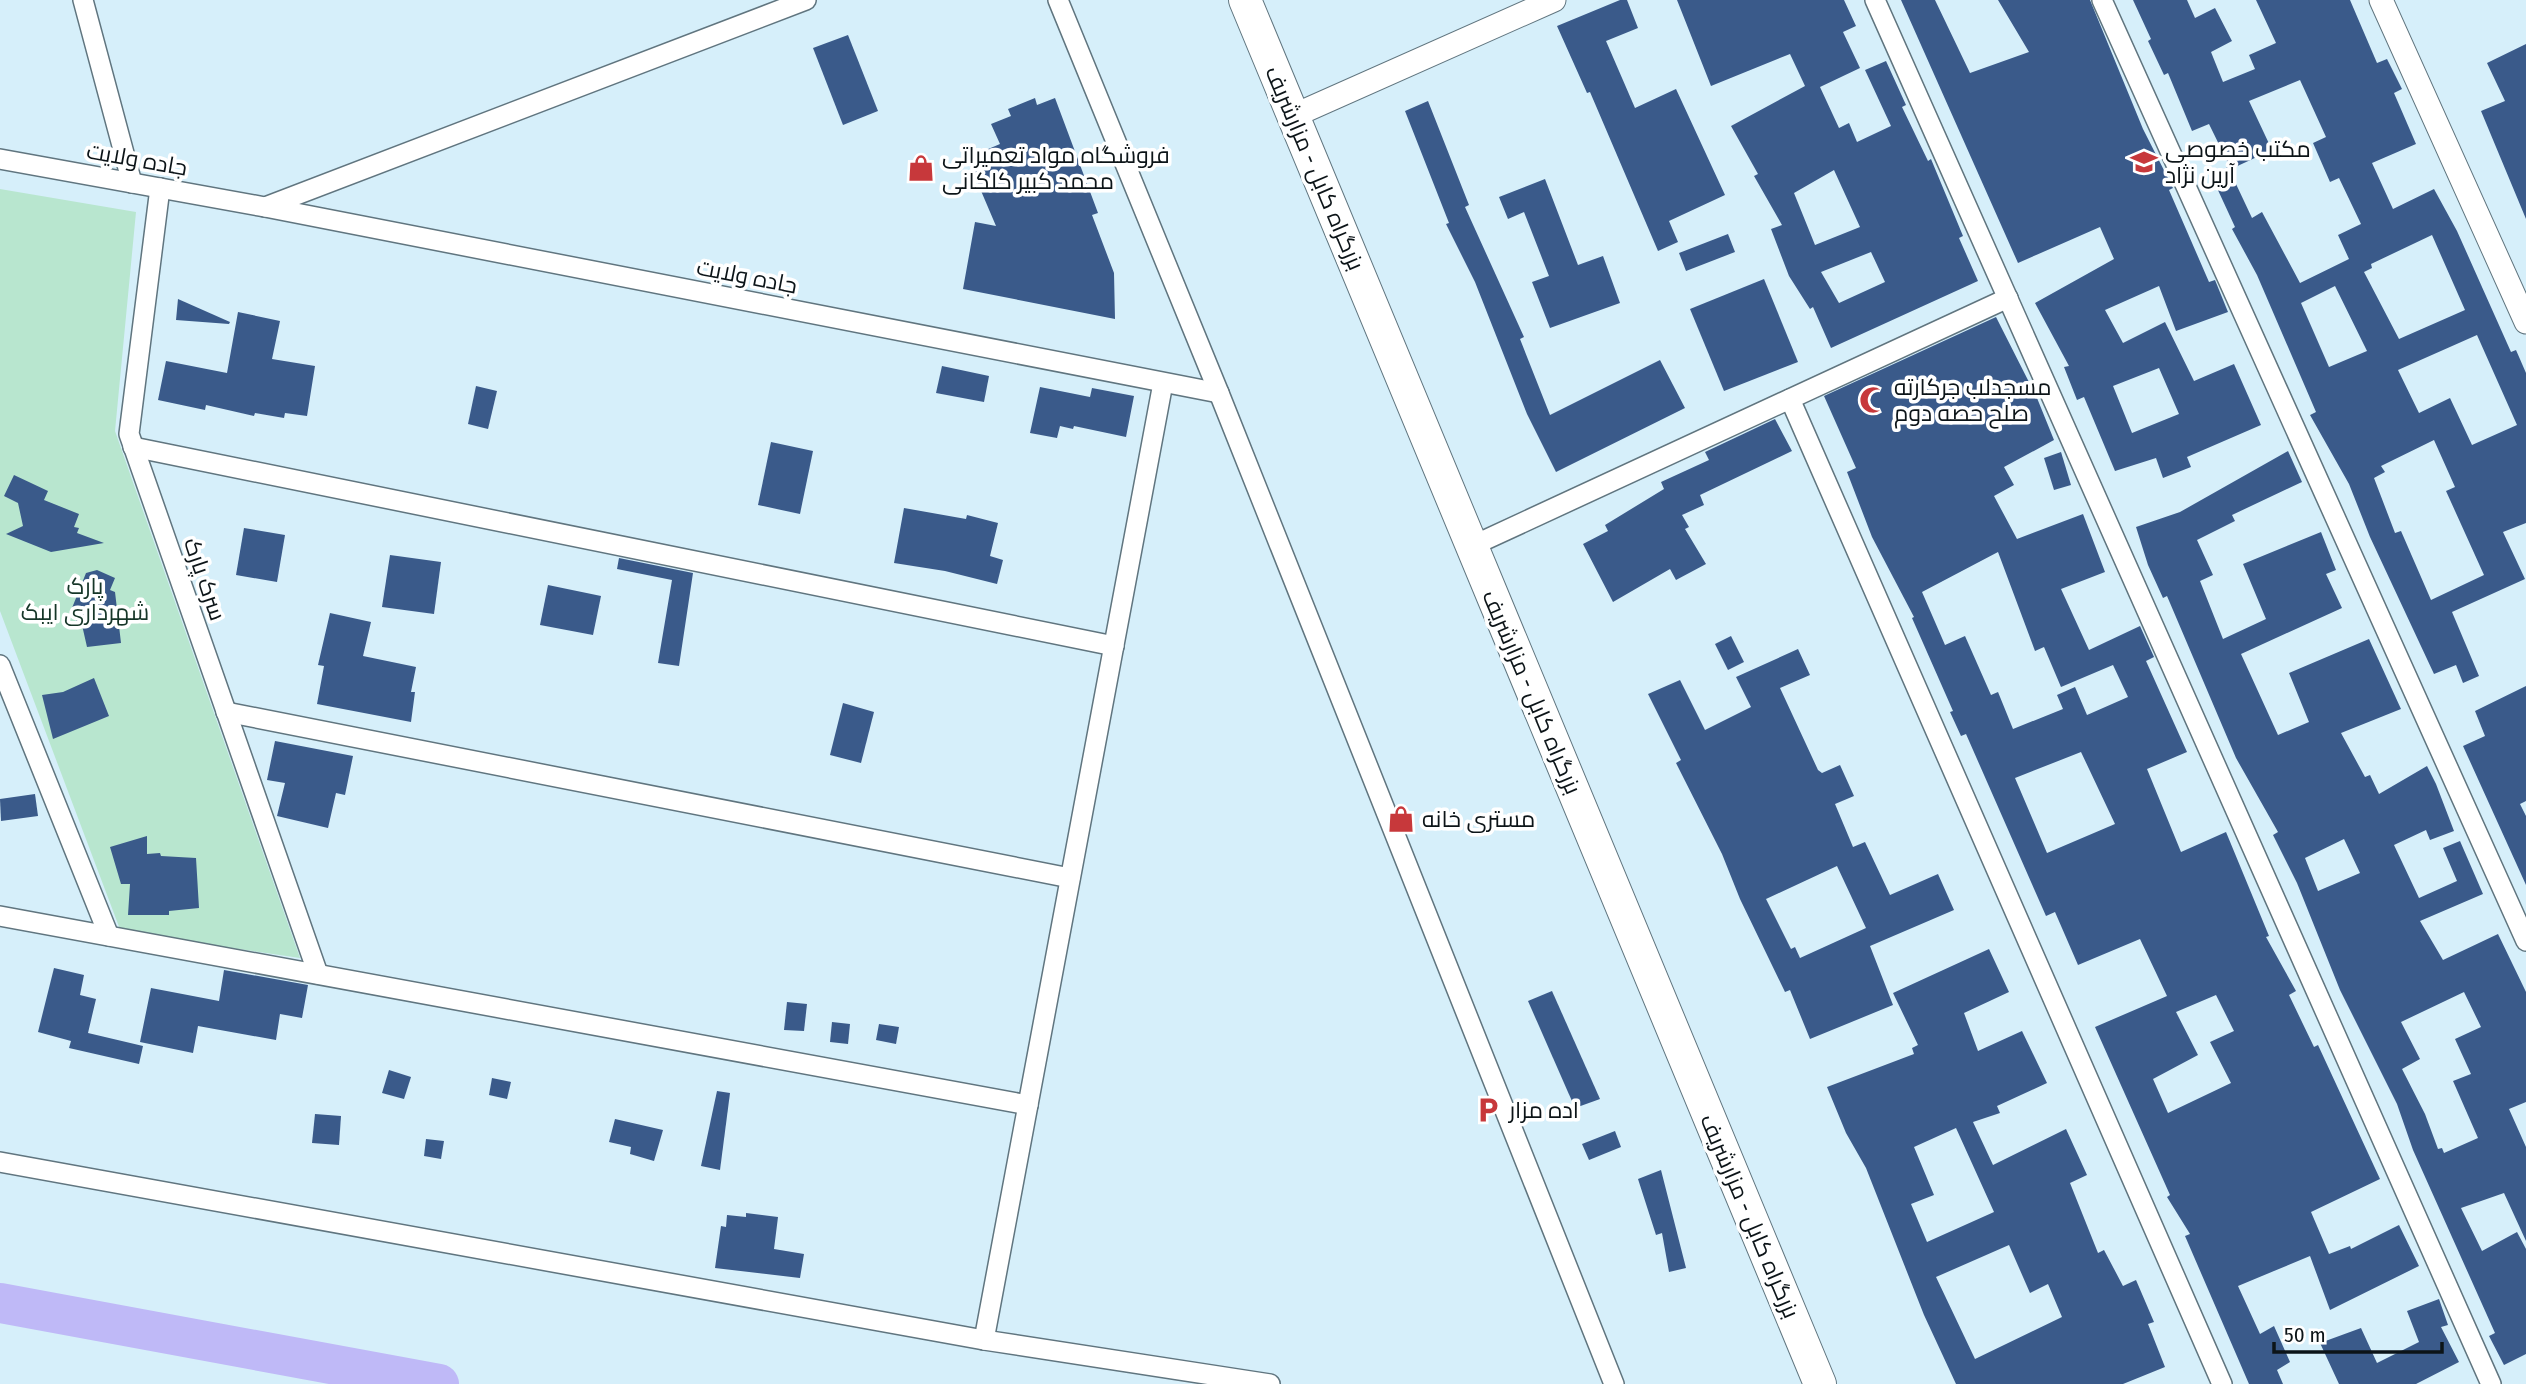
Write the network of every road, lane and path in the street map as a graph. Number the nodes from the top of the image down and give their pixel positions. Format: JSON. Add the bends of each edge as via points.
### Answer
{"nodes":[{"id":1,"x":82,"y":0,"type":"edge"},
{"id":2,"x":806,"y":0,"type":"edge"},
{"id":3,"x":1058,"y":0,"type":"edge"},
{"id":4,"x":1245,"y":0,"type":"edge"},
{"id":5,"x":1555,"y":0,"type":"edge"},
{"id":6,"x":1875,"y":0,"type":"edge"},
{"id":7,"x":2102,"y":0,"type":"edge"},
{"id":8,"x":2381,"y":0,"type":"edge"},
{"id":9,"x":1293,"y":116,"type":"junction"},
{"id":10,"x":0,"y":159,"type":"edge"},
{"id":11,"x":132,"y":183,"type":"junction"},
{"id":12,"x":160,"y":188,"type":"junction"},
{"id":13,"x":265,"y":207,"type":"junction"},
{"id":14,"x":2007,"y":298,"type":"junction"},
{"id":15,"x":2526,"y":322,"type":"edge"},
{"id":16,"x":1163,"y":383,"type":"junction"},
{"id":17,"x":1219,"y":393,"type":"junction"},
{"id":18,"x":1790,"y":399,"type":"junction"},
{"id":19,"x":133,"y":447,"type":"junction"},
{"id":20,"x":1472,"y":546,"type":"junction"},
{"id":21,"x":1114,"y":646,"type":"junction"},
{"id":22,"x":2,"y":674,"type":"edge"},
{"id":23,"x":226,"y":712,"type":"junction"},
{"id":24,"x":1070,"y":878,"type":"junction"},
{"id":25,"x":0,"y":916,"type":"edge"},
{"id":26,"x":109,"y":936,"type":"junction"},
{"id":27,"x":2526,"y":941,"type":"edge"},
{"id":28,"x":318,"y":974,"type":"junction"},
{"id":29,"x":1028,"y":1105,"type":"junction"},
{"id":30,"x":0,"y":1162,"type":"edge"},
{"id":31,"x":984,"y":1340,"type":"junction"},
{"id":32,"x":1270,"y":1384,"type":"edge"},
{"id":33,"x":1614,"y":1384,"type":"edge"},
{"id":34,"x":1820,"y":1384,"type":"edge"},
{"id":35,"x":2222,"y":1384,"type":"edge"},
{"id":36,"x":2491,"y":1384,"type":"edge"}],
"edges":[{"from":1,"to":11,"type":"street"},
{"from":2,"to":13,"type":"street"},
{"from":3,"to":17,"type":"street"},
{"from":4,"to":9,"type":"highway","name":"بزرگراه کابل - مزارشریف"},
{"from":5,"to":9,"type":"street"},
{"from":6,"to":14,"type":"street"},
{"from":7,"to":27,"type":"street"},
{"from":8,"to":15,"type":"street"},
{"from":9,"to":20,"type":"highway","name":"بزرگراه کابل - مزارشریف"},
{"from":10,"to":11,"type":"street","name":"جاده ولایت"},
{"from":11,"to":12,"type":"street","name":"جاده ولایت"},
{"from":12,"to":13,"type":"street","name":"جاده ولایت"},
{"from":12,"to":19,"type":"street","name":"سرک پارک","via":[[129,434]]},
{"from":13,"to":16,"type":"street","name":"جاده ولایت"},
{"from":14,"to":18,"type":"street"},
{"from":14,"to":36,"type":"street"},
{"from":16,"to":17,"type":"street","name":"جاده ولایت"},
{"from":16,"to":21,"type":"street"},
{"from":17,"to":33,"type":"street"},
{"from":18,"to":20,"type":"street"},
{"from":18,"to":35,"type":"street"},
{"from":19,"to":21,"type":"street"},
{"from":19,"to":23,"type":"street","name":"سرک پارک"},
{"from":20,"to":34,"type":"highway","name":"بزرگراه کابل - مزارشریف"},
{"from":21,"to":24,"type":"street"},
{"from":22,"to":26,"type":"street"},
{"from":23,"to":24,"type":"street"},
{"from":23,"to":28,"type":"street","name":"سرک پارک"},
{"from":24,"to":29,"type":"street"},
{"from":25,"to":26,"type":"street"},
{"from":26,"to":28,"type":"street"},
{"from":28,"to":29,"type":"street"},
{"from":29,"to":31,"type":"street"},
{"from":30,"to":31,"type":"street"},
{"from":31,"to":32,"type":"street"}]}
